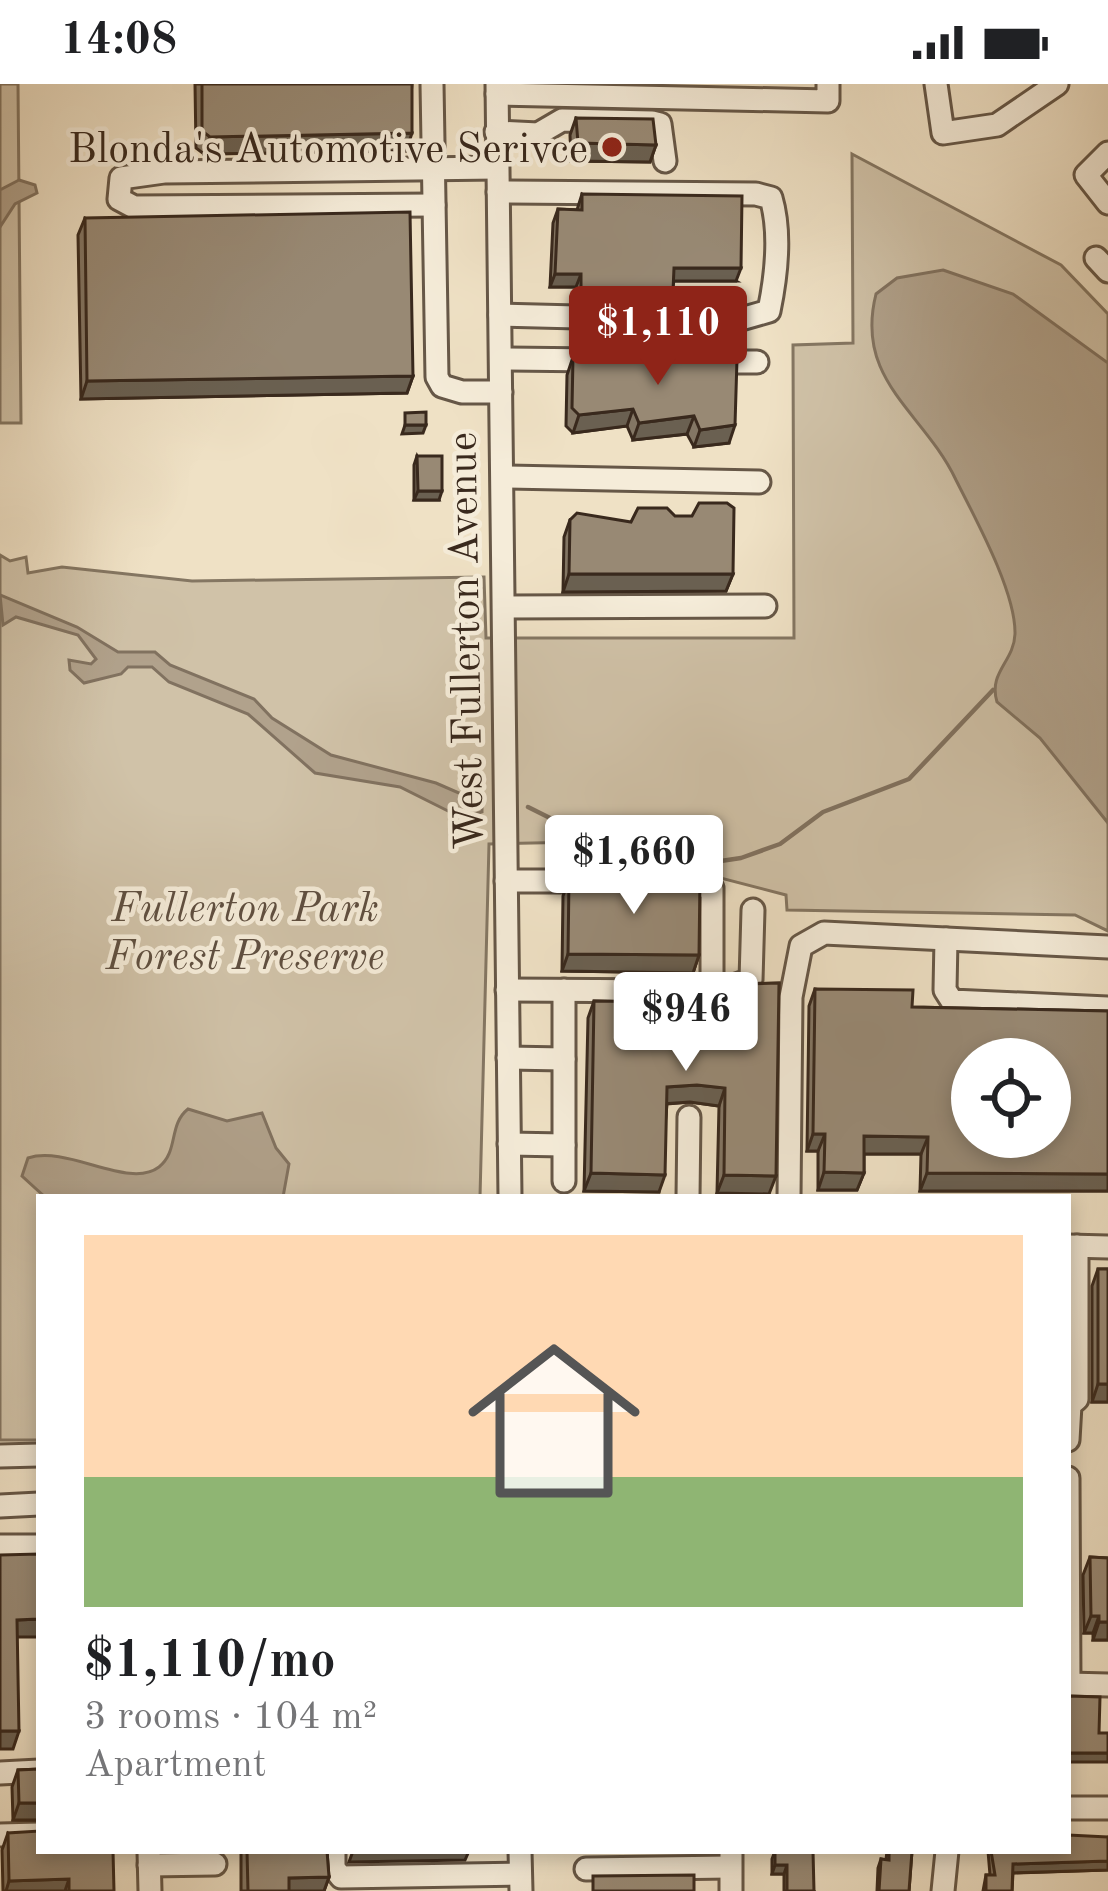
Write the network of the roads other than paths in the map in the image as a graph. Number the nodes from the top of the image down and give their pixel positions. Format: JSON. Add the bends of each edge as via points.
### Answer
{"nodes":[{"id":1,"x":432,"y":84,"type":"edge"},
{"id":2,"x":828,"y":84,"type":"edge"},
{"id":3,"x":936,"y":84,"type":"edge"},
{"id":4,"x":1057,"y":84,"type":"edge"},
{"id":5,"x":497,"y":89,"type":"edge"},
{"id":6,"x":546,"y":89,"type":"edge"},
{"id":7,"x":496,"y":132,"type":"junction"},
{"id":8,"x":1108,"y":153,"type":"edge"},
{"id":9,"x":665,"y":160,"type":"dead end"},
{"id":10,"x":433,"y":168,"type":"junction"},
{"id":11,"x":497,"y":168,"type":"junction"},
{"id":12,"x":498,"y":192,"type":"junction"},
{"id":13,"x":1108,"y":202,"type":"edge"},
{"id":14,"x":434,"y":205,"type":"junction"},
{"id":15,"x":500,"y":315,"type":"junction"},
{"id":16,"x":501,"y":359,"type":"junction"},
{"id":17,"x":621,"y":361,"type":"edge"},
{"id":18,"x":689,"y":362,"type":"edge"},
{"id":19,"x":757,"y":362,"type":"dead end"},
{"id":20,"x":501,"y":392,"type":"junction"},
{"id":21,"x":502,"y":477,"type":"junction"},
{"id":22,"x":759,"y":482,"type":"dead end"},
{"id":23,"x":765,"y":606,"type":"dead end"},
{"id":24,"x":504,"y":607,"type":"junction"},
{"id":25,"x":506,"y":880,"type":"junction"},
{"id":26,"x":614,"y":881,"type":"edge"},
{"id":27,"x":657,"y":881,"type":"edge"},
{"id":28,"x":753,"y":910,"type":"dead end"},
{"id":29,"x":946,"y":939,"type":"junction"},
{"id":30,"x":1108,"y":947,"type":"edge"},
{"id":31,"x":507,"y":990,"type":"junction"},
{"id":32,"x":564,"y":990,"type":"junction"},
{"id":33,"x":712,"y":992,"type":"junction"},
{"id":34,"x":1108,"y":1008,"type":"edge"},
{"id":35,"x":508,"y":1058,"type":"junction"},
{"id":36,"x":564,"y":1059,"type":"junction"},
{"id":37,"x":689,"y":1117,"type":"dead end"},
{"id":38,"x":509,"y":1144,"type":"junction"},
{"id":39,"x":564,"y":1145,"type":"junction"},
{"id":40,"x":563,"y":1181,"type":"dead end"},
{"id":41,"x":510,"y":1194,"type":"edge"},
{"id":42,"x":688,"y":1194,"type":"edge"},
{"id":43,"x":789,"y":1194,"type":"edge"},
{"id":44,"x":1072,"y":1246,"type":"edge"},
{"id":45,"x":1108,"y":1247,"type":"edge"},
{"id":46,"x":1071,"y":1404,"type":"edge"},
{"id":47,"x":36,"y":1455,"type":"edge"},
{"id":48,"x":0,"y":1456,"type":"edge"},
{"id":49,"x":36,"y":1504,"type":"edge"},
{"id":50,"x":0,"y":1506,"type":"edge"},
{"id":51,"x":0,"y":1546,"type":"edge"},
{"id":52,"x":36,"y":1546,"type":"edge"},
{"id":53,"x":1071,"y":1684,"type":"edge"},
{"id":54,"x":1108,"y":1685,"type":"edge"},
{"id":55,"x":36,"y":1771,"type":"edge"},
{"id":56,"x":0,"y":1773,"type":"edge"},
{"id":57,"x":1071,"y":1808,"type":"edge"},
{"id":58,"x":1108,"y":1808,"type":"edge"},
{"id":59,"x":36,"y":1834,"type":"edge"},
{"id":60,"x":0,"y":1835,"type":"edge"},
{"id":61,"x":334,"y":1854,"type":"edge"},
{"id":62,"x":947,"y":1854,"type":"edge"},
{"id":63,"x":149,"y":1858,"type":"edge"},
{"id":64,"x":215,"y":1858,"type":"edge"},
{"id":65,"x":731,"y":1859,"type":"edge"},
{"id":66,"x":586,"y":1869,"type":"dead end"},
{"id":67,"x":520,"y":1872,"type":"edge"},
{"id":68,"x":150,"y":1891,"type":"edge"},
{"id":69,"x":215,"y":1891,"type":"edge"},
{"id":70,"x":731,"y":1891,"type":"edge"},
{"id":71,"x":943,"y":1891,"type":"edge"}],
"edges":[{"from":1,"to":10,"type":"street"},
{"from":2,"to":6,"type":"street","via":[[827,101]]},
{"from":3,"to":4,"type":"street","via":[[943,133],[997,125]]},
{"from":5,"to":6,"type":"street"},
{"from":5,"to":7,"type":"street","name":"West Fullerton Avenue"},
{"from":7,"to":9,"type":"street","via":[[538,134],[562,120],[660,124]]},
{"from":7,"to":11,"type":"street","name":"West Fullerton Avenue"},
{"from":8,"to":13,"type":"street","via":[[1087,175]]},
{"from":10,"to":11,"type":"street"},
{"from":10,"to":14,"type":"street"},
{"from":10,"to":14,"type":"street","via":[[147,173],[121,178],[119,199],[134,207]]},
{"from":11,"to":12,"type":"street","name":"West Fullerton Avenue"},
{"from":12,"to":15,"type":"street","name":"West Fullerton Avenue"},
{"from":12,"to":15,"type":"street","via":[[756,194],[771,198],[775,212],[774,286],[769,311],[755,317]]},
{"from":14,"to":20,"type":"street","via":[[437,376],[462,392]]},
{"from":15,"to":16,"type":"street","name":"West Fullerton Avenue"},
{"from":16,"to":17,"type":"street"},
{"from":16,"to":20,"type":"street","name":"West Fullerton Avenue"},
{"from":18,"to":19,"type":"street"},
{"from":20,"to":21,"type":"street","name":"West Fullerton Avenue"},
{"from":21,"to":22,"type":"street"},
{"from":21,"to":24,"type":"street","name":"West Fullerton Avenue"},
{"from":23,"to":24,"type":"street"},
{"from":24,"to":25,"type":"street","name":"West Fullerton Avenue"},
{"from":25,"to":26,"type":"street"},
{"from":25,"to":31,"type":"street","name":"West Fullerton Avenue"},
{"from":27,"to":33,"type":"street","via":[[712,888]]},
{"from":28,"to":33,"type":"street","via":[[751,980]]},
{"from":29,"to":30,"type":"street"},
{"from":29,"to":34,"type":"street","via":[[952,1001]]},
{"from":29,"to":43,"type":"street","via":[[824,933],[801,946],[791,997]]},
{"from":31,"to":32,"type":"street"},
{"from":31,"to":35,"type":"street","name":"West Fullerton Avenue"},
{"from":32,"to":33,"type":"street"},
{"from":32,"to":36,"type":"street"},
{"from":35,"to":36,"type":"street"},
{"from":35,"to":38,"type":"street","name":"West Fullerton Avenue"},
{"from":36,"to":39,"type":"street"},
{"from":37,"to":42,"type":"street"},
{"from":38,"to":39,"type":"street"},
{"from":38,"to":41,"type":"street","name":"West Fullerton Avenue"},
{"from":39,"to":40,"type":"street"},
{"from":44,"to":45,"type":"street"},
{"from":44,"to":46,"type":"street"},
{"from":47,"to":48,"type":"street"},
{"from":49,"to":50,"type":"street"},
{"from":51,"to":52,"type":"street"},
{"from":53,"to":54,"type":"street"},
{"from":55,"to":56,"type":"street"},
{"from":57,"to":58,"type":"street"},
{"from":59,"to":60,"type":"street"},
{"from":61,"to":67,"type":"street","via":[[341,1877]]},
{"from":62,"to":71,"type":"street"},
{"from":63,"to":64,"type":"street"},
{"from":63,"to":68,"type":"street"},
{"from":64,"to":69,"type":"street"},
{"from":65,"to":66,"type":"street"},
{"from":65,"to":70,"type":"street"}]}
